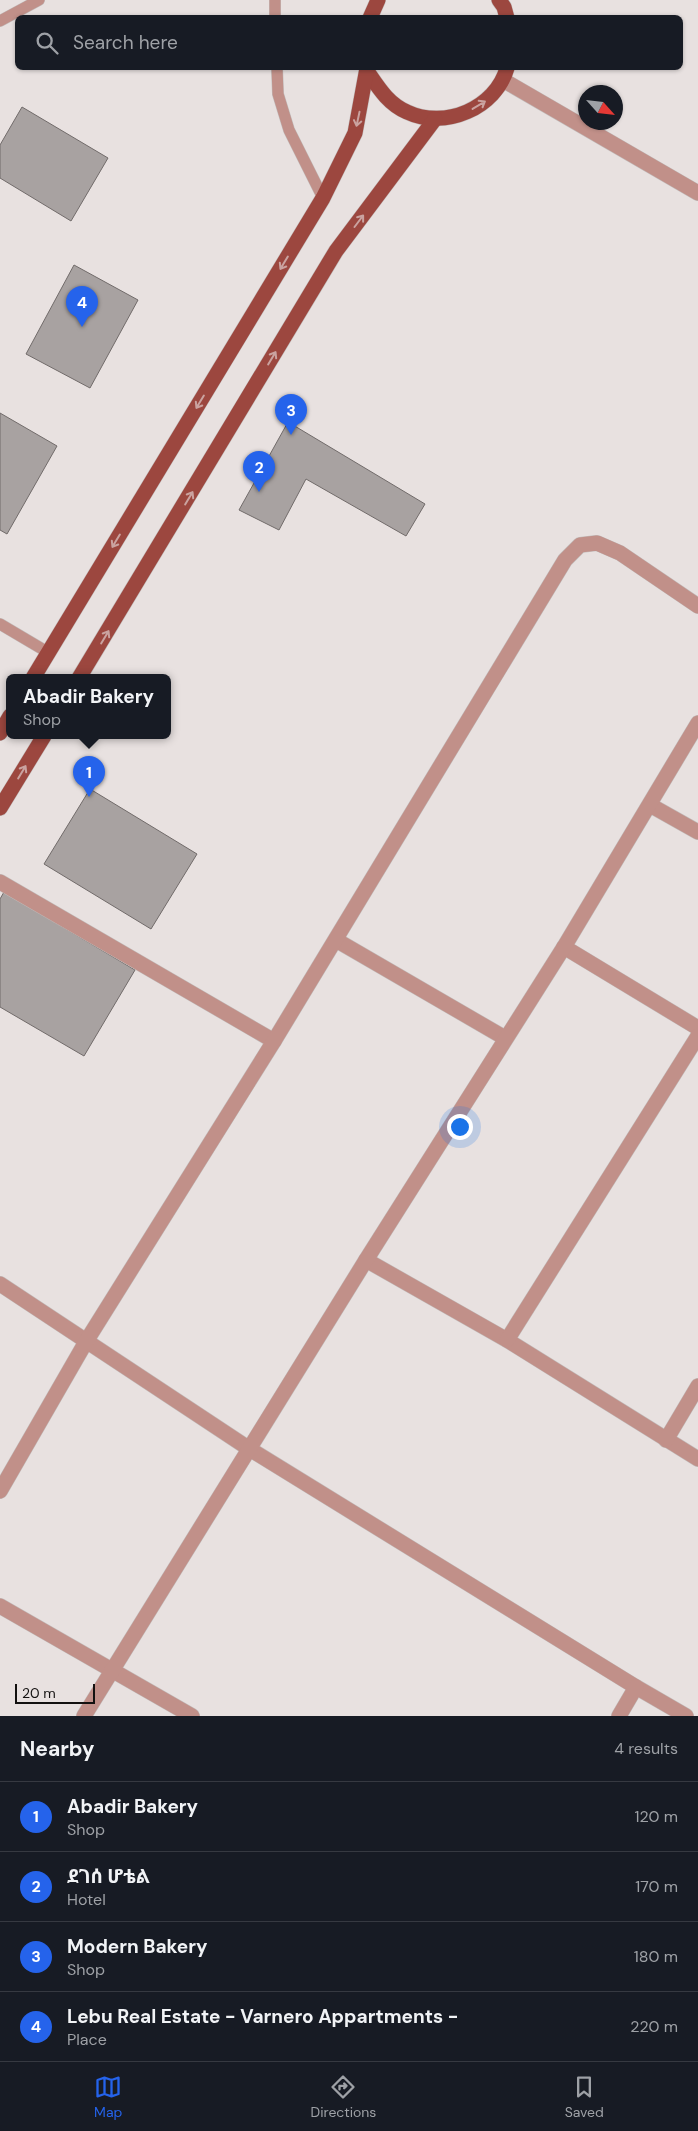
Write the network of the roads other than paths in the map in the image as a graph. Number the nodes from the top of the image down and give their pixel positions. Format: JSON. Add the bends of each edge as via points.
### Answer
{"nodes":[{"id":1,"x":39,"y":0,"type":"edge"},
{"id":2,"x":275,"y":0,"type":"edge"},
{"id":3,"x":378,"y":0,"type":"edge"},
{"id":4,"x":276,"y":15,"type":"edge"},
{"id":5,"x":371,"y":15,"type":"edge"},
{"id":6,"x":0,"y":21,"type":"edge"},
{"id":7,"x":277,"y":70,"type":"edge"},
{"id":8,"x":367,"y":70,"type":"edge"},
{"id":9,"x":368,"y":70,"type":"edge"},
{"id":10,"x":505,"y":74,"type":"edge"},
{"id":11,"x":435,"y":119,"type":"junction"},
{"id":12,"x":698,"y":193,"type":"edge"},
{"id":13,"x":323,"y":198,"type":"junction"},
{"id":14,"x":698,"y":606,"type":"edge"},
{"id":15,"x":0,"y":624,"type":"edge"},
{"id":16,"x":49,"y":653,"type":"junction"},
{"id":17,"x":36,"y":674,"type":"edge"},
{"id":18,"x":81,"y":674,"type":"edge"},
{"id":19,"x":698,"y":722,"type":"edge"},
{"id":20,"x":42,"y":739,"type":"edge"},
{"id":21,"x":650,"y":805,"type":"junction"},
{"id":22,"x":0,"y":808,"type":"edge"},
{"id":23,"x":698,"y":832,"type":"edge"},
{"id":24,"x":0,"y":882,"type":"edge"},
{"id":25,"x":336,"y":940,"type":"junction"},
{"id":26,"x":564,"y":947,"type":"junction"},
{"id":27,"x":698,"y":1028,"type":"edge"},
{"id":28,"x":698,"y":1036,"type":"edge"},
{"id":29,"x":505,"y":1038,"type":"junction"},
{"id":30,"x":274,"y":1041,"type":"junction"},
{"id":31,"x":366,"y":1260,"type":"junction"},
{"id":32,"x":0,"y":1284,"type":"edge"},
{"id":33,"x":87,"y":1340,"type":"junction"},
{"id":34,"x":507,"y":1340,"type":"junction"},
{"id":35,"x":698,"y":1386,"type":"edge"},
{"id":36,"x":666,"y":1440,"type":"junction"},
{"id":37,"x":248,"y":1448,"type":"junction"},
{"id":38,"x":698,"y":1458,"type":"edge"},
{"id":39,"x":0,"y":1491,"type":"edge"},
{"id":40,"x":0,"y":1606,"type":"edge"},
{"id":41,"x":111,"y":1670,"type":"junction"},
{"id":42,"x":636,"y":1687,"type":"junction"},
{"id":43,"x":84,"y":1716,"type":"edge"},
{"id":44,"x":192,"y":1716,"type":"edge"},
{"id":45,"x":619,"y":1716,"type":"edge"},
{"id":46,"x":686,"y":1716,"type":"edge"}],
"edges":[{"from":1,"to":6,"type":"lane"},
{"from":2,"to":4,"type":"lane"},
{"from":3,"to":5,"type":"main road"},
{"from":7,"to":13,"type":"lane","via":[[278,94],[289,130]]},
{"from":8,"to":13,"type":"main road","one_way":true,"via":[[355,133]]},
{"from":9,"to":11,"type":"main road","via":[[383,95],[407,112]]},
{"from":11,"to":10,"type":"main road","one_way":true,"via":[[462,115],[486,102]]},
{"from":10,"to":12,"type":"street"},
{"from":18,"to":11,"type":"main road","one_way":true,"via":[[336,251]]},
{"from":13,"to":16,"type":"main road","one_way":true},
{"from":14,"to":25,"type":"street","via":[[620,554],[597,543],[580,545],[565,560]]},
{"from":15,"to":16,"type":"lane"},
{"from":16,"to":17,"type":"main road"},
{"from":19,"to":21,"type":"street"},
{"from":22,"to":20,"type":"main road","one_way":true},
{"from":21,"to":23,"type":"street"},
{"from":21,"to":26,"type":"street"},
{"from":24,"to":30,"type":"street"},
{"from":25,"to":29,"type":"street"},
{"from":25,"to":30,"type":"street"},
{"from":26,"to":27,"type":"street"},
{"from":26,"to":29,"type":"street"},
{"from":28,"to":34,"type":"street"},
{"from":29,"to":31,"type":"street"},
{"from":30,"to":33,"type":"street"},
{"from":31,"to":34,"type":"street"},
{"from":31,"to":37,"type":"street"},
{"from":32,"to":33,"type":"street"},
{"from":33,"to":37,"type":"street"},
{"from":33,"to":39,"type":"street"},
{"from":34,"to":36,"type":"street"},
{"from":35,"to":36,"type":"street"},
{"from":36,"to":38,"type":"street"},
{"from":37,"to":41,"type":"street"},
{"from":37,"to":42,"type":"street"},
{"from":40,"to":41,"type":"street"},
{"from":41,"to":43,"type":"street"},
{"from":41,"to":44,"type":"street"},
{"from":42,"to":45,"type":"street"},
{"from":42,"to":46,"type":"street"}]}
